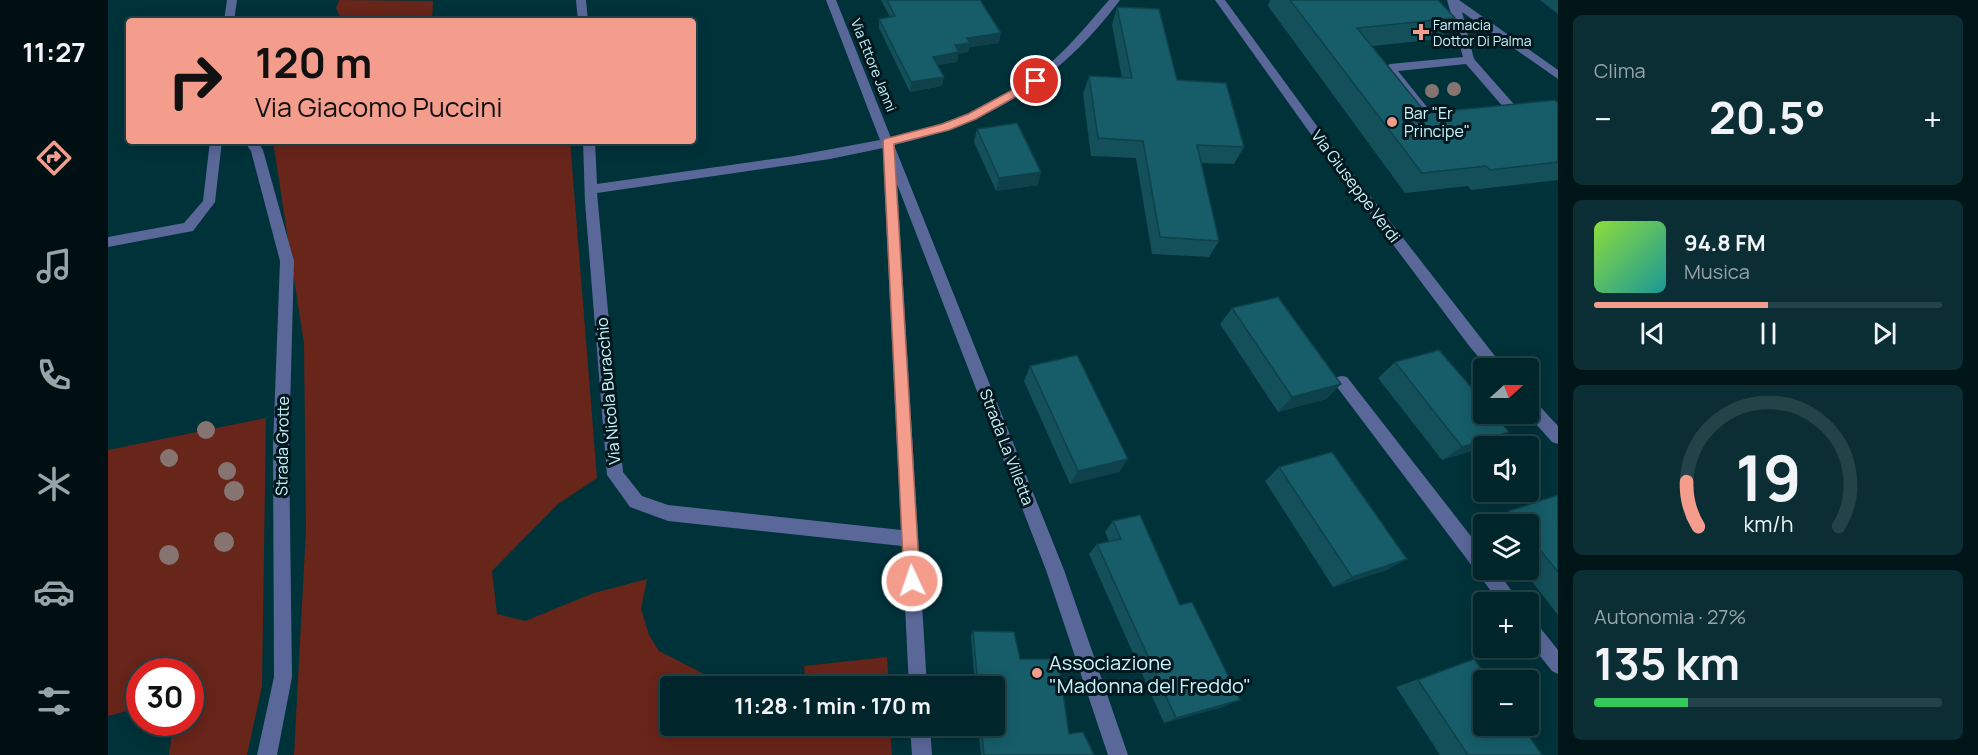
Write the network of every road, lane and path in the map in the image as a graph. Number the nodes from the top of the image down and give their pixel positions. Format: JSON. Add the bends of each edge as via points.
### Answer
{"nodes":[{"id":1,"x":232,"y":0,"type":"edge"},
{"id":2,"x":582,"y":0,"type":"edge"},
{"id":3,"x":831,"y":0,"type":"edge"},
{"id":4,"x":1115,"y":0,"type":"edge"},
{"id":5,"x":1220,"y":0,"type":"edge"},
{"id":6,"x":1453,"y":1,"type":"edge"},
{"id":7,"x":229,"y":18,"type":"edge"},
{"id":8,"x":583,"y":18,"type":"edge"},
{"id":9,"x":1469,"y":60,"type":"junction"},
{"id":10,"x":1558,"y":75,"type":"edge"},
{"id":11,"x":1491,"y":114,"type":"edge"},
{"id":12,"x":1456,"y":118,"type":"edge"},
{"id":13,"x":888,"y":142,"type":"junction"},
{"id":14,"x":216,"y":144,"type":"edge"},
{"id":15,"x":252,"y":144,"type":"edge"},
{"id":16,"x":588,"y":144,"type":"edge"},
{"id":17,"x":591,"y":189,"type":"junction"},
{"id":18,"x":108,"y":242,"type":"edge"},
{"id":19,"x":1488,"y":358,"type":"edge"},
{"id":20,"x":1342,"y":382,"type":"edge"},
{"id":21,"x":1539,"y":416,"type":"edge"},
{"id":22,"x":1558,"y":437,"type":"edge"},
{"id":23,"x":910,"y":539,"type":"junction"},
{"id":24,"x":1473,"y":553,"type":"edge"},
{"id":25,"x":1493,"y":580,"type":"edge"},
{"id":26,"x":1503,"y":592,"type":"edge"},
{"id":27,"x":1539,"y":640,"type":"edge"},
{"id":28,"x":1558,"y":665,"type":"edge"},
{"id":29,"x":917,"y":676,"type":"edge"},
{"id":30,"x":921,"y":736,"type":"edge"},
{"id":31,"x":267,"y":755,"type":"edge"},
{"id":32,"x":922,"y":755,"type":"edge"},
{"id":33,"x":1118,"y":755,"type":"edge"}],
"edges":[{"from":1,"to":7,"type":"street"},
{"from":2,"to":8,"type":"street"},
{"from":3,"to":13,"type":"street","name":"Via Ettore Janni"},
{"from":4,"to":13,"type":"street","via":[[1036,81],[972,117]]},
{"from":5,"to":19,"type":"street","name":"Via Giuseppe Verdi","via":[[1329,151]]},
{"from":6,"to":9,"type":"street"},
{"from":6,"to":10,"type":"street"},
{"from":9,"to":11,"type":"street","via":[[1514,111]]},
{"from":9,"to":12,"type":"street","via":[[1390,68],[1432,121]]},
{"from":13,"to":17,"type":"street","via":[[851,152]]},
{"from":13,"to":23,"type":"street"},
{"from":13,"to":33,"type":"street","name":"Strada La Villetta","via":[[1055,570]]},
{"from":14,"to":18,"type":"street","via":[[209,202],[189,227]]},
{"from":15,"to":31,"type":"street","name":"Strada Grotte","via":[[287,261],[281,446],[283,677]]},
{"from":16,"to":17,"type":"street","name":"Via Nicola Buracchio"},
{"from":17,"to":23,"type":"street","name":"Via Nicola Buracchio","via":[[615,475],[636,502],[668,513]]},
{"from":20,"to":24,"type":"street"},
{"from":21,"to":22,"type":"street"},
{"from":23,"to":29,"type":"street"},
{"from":25,"to":26,"type":"street"},
{"from":27,"to":28,"type":"street"},
{"from":30,"to":32,"type":"street"}]}
